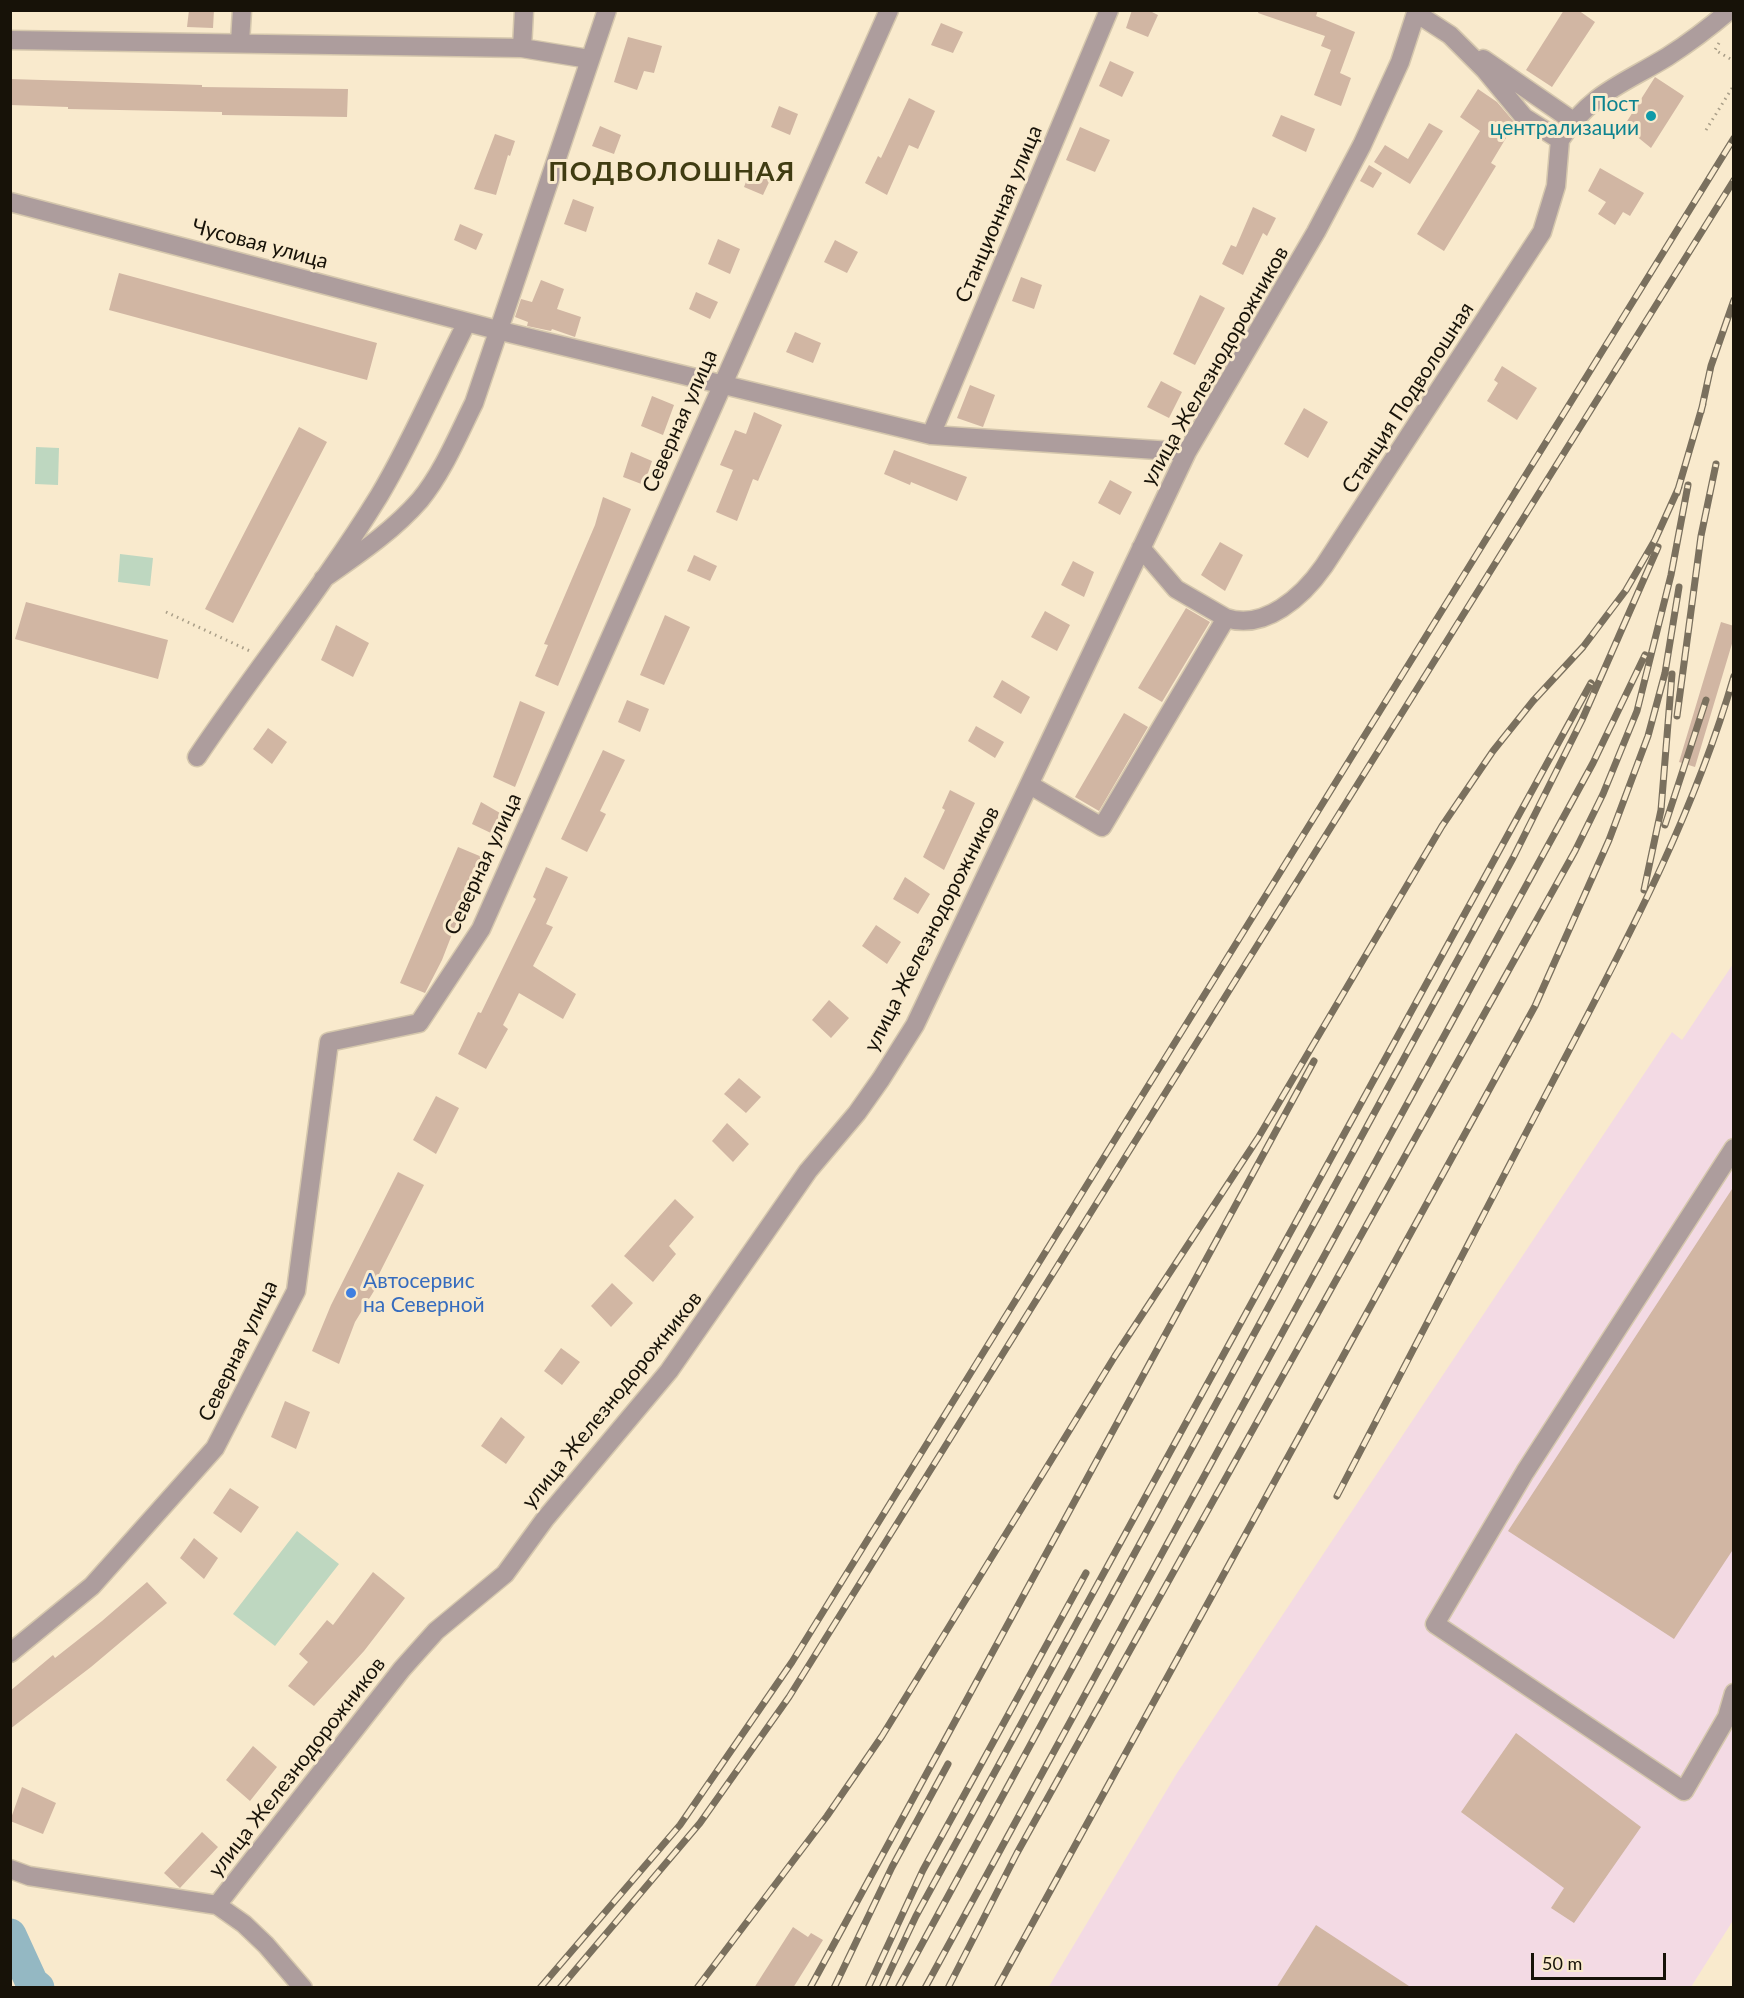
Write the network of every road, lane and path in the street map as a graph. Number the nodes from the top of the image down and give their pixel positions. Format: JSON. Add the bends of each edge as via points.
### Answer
{"nodes":[{"id":1,"x":242,"y":10,"type":"edge"},
{"id":2,"x":524,"y":10,"type":"edge"},
{"id":3,"x":607,"y":10,"type":"edge"},
{"id":4,"x":889,"y":10,"type":"edge"},
{"id":5,"x":1108,"y":10,"type":"edge"},
{"id":6,"x":1729,"y":11,"type":"edge"},
{"id":7,"x":1416,"y":12,"type":"edge"},
{"id":8,"x":1450,"y":35,"type":"junction"},
{"id":9,"x":10,"y":40,"type":"edge"},
{"id":10,"x":1720,"y":40,"type":"dead end"},
{"id":11,"x":240,"y":42,"type":"junction"},
{"id":12,"x":522,"y":48,"type":"junction"},
{"id":13,"x":589,"y":59,"type":"junction"},
{"id":14,"x":1734,"y":60,"type":"edge"},
{"id":15,"x":1734,"y":85,"type":"edge"},
{"id":16,"x":1573,"y":121,"type":"junction"},
{"id":17,"x":1706,"y":130,"type":"dead end"},
{"id":18,"x":1560,"y":140,"type":"junction"},
{"id":19,"x":10,"y":202,"type":"edge"},
{"id":20,"x":467,"y":322,"type":"junction"},
{"id":21,"x":497,"y":330,"type":"junction"},
{"id":22,"x":722,"y":382,"type":"junction"},
{"id":23,"x":931,"y":435,"type":"junction"},
{"id":24,"x":1187,"y":452,"type":"junction"},
{"id":25,"x":1141,"y":548,"type":"junction"},
{"id":26,"x":323,"y":579,"type":"junction"},
{"id":27,"x":166,"y":612,"type":"dead end"},
{"id":28,"x":1226,"y":618,"type":"junction"},
{"id":29,"x":267,"y":658,"type":"junction"},
{"id":30,"x":197,"y":757,"type":"dead end"},
{"id":31,"x":1030,"y":785,"type":"junction"},
{"id":32,"x":1734,"y":1148,"type":"edge"},
{"id":33,"x":10,"y":1653,"type":"edge"},
{"id":34,"x":1734,"y":1693,"type":"edge"},
{"id":35,"x":10,"y":1869,"type":"edge"},
{"id":36,"x":217,"y":1905,"type":"junction"},
{"id":37,"x":303,"y":1988,"type":"edge"}],
"edges":[{"from":1,"to":11,"type":"street"},
{"from":2,"to":12,"type":"street"},
{"from":3,"to":13,"type":"street"},
{"from":4,"to":22,"type":"street","name":"Северная улица"},
{"from":5,"to":23,"type":"street","name":"Станционная улица"},
{"from":6,"to":16,"type":"street","via":[[1666,57],[1593,99]]},
{"from":7,"to":8,"type":"street"},
{"from":7,"to":24,"type":"street","name":"улица Железнодорожников","via":[[1401,62],[1344,181]]},
{"from":8,"to":16,"type":"street"},
{"from":8,"to":18,"type":"street","via":[[1524,117]]},
{"from":9,"to":11,"type":"street"},
{"from":10,"to":14,"type":"path","via":[[1715,50]]},
{"from":11,"to":12,"type":"street"},
{"from":12,"to":13,"type":"street"},
{"from":13,"to":21,"type":"street"},
{"from":15,"to":17,"type":"path"},
{"from":16,"to":18,"type":"street"},
{"from":18,"to":28,"type":"street","name":"Станция Подволошная","via":[[1556,186],[1542,232],[1310,586],[1282,608],[1238,622]]},
{"from":19,"to":20,"type":"street","name":"Чусовая улица"},
{"from":20,"to":21,"type":"street","name":"Чусовая улица"},
{"from":20,"to":26,"type":"street","via":[[380,495]]},
{"from":21,"to":22,"type":"street","name":"Чусовая улица"},
{"from":21,"to":26,"type":"street","via":[[474,403],[421,498],[384,535]]},
{"from":22,"to":23,"type":"street","name":"Чусовая улица"},
{"from":22,"to":33,"type":"street","name":"Северная улица","via":[[481,929],[419,1023],[329,1042],[296,1292],[215,1448],[92,1586]]},
{"from":23,"to":24,"type":"street","name":"Чусовая улица"},
{"from":24,"to":25,"type":"street","name":"улица Железнодорожников"},
{"from":25,"to":28,"type":"street","via":[[1176,589]]},
{"from":25,"to":31,"type":"street","name":"улица Железнодорожников"},
{"from":26,"to":29,"type":"street"},
{"from":27,"to":29,"type":"path"},
{"from":28,"to":31,"type":"street","via":[[1102,827]]},
{"from":29,"to":30,"type":"street"},
{"from":31,"to":36,"type":"street","name":"улица Железнодорожников","via":[[915,1025],[857,1113],[808,1171],[707,1318],[624,1429],[545,1519],[505,1574],[436,1631],[410,1660]]},
{"from":32,"to":34,"type":"street","via":[[1525,1472],[1435,1624],[1684,1791],[1727,1717]]},
{"from":35,"to":36,"type":"street","via":[[29,1876]]},
{"from":36,"to":37,"type":"street","via":[[266,1945]]}]}
